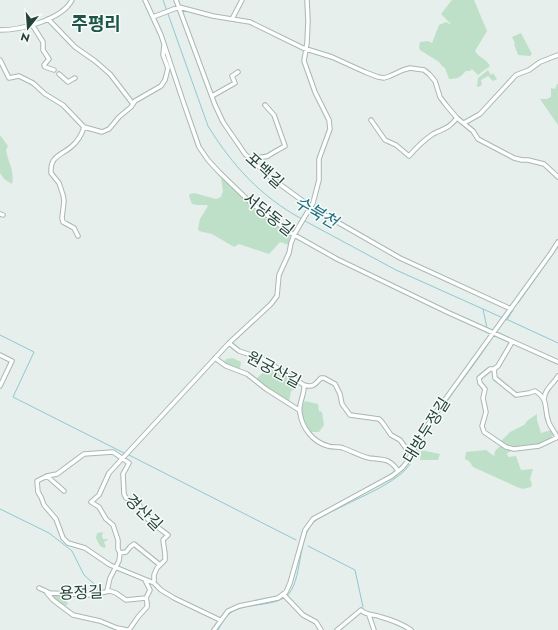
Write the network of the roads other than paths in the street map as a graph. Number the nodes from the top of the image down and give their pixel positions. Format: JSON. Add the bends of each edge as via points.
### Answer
{"nodes":[{"id":1,"x":72,"y":0,"type":"edge"},
{"id":2,"x":145,"y":0,"type":"edge"},
{"id":3,"x":176,"y":0,"type":"edge"},
{"id":4,"x":242,"y":0,"type":"edge"},
{"id":5,"x":307,"y":0,"type":"edge"},
{"id":6,"x":178,"y":7,"type":"junction"},
{"id":7,"x":153,"y":16,"type":"junction"},
{"id":8,"x":48,"y":19,"type":"junction"},
{"id":9,"x":232,"y":19,"type":"junction"},
{"id":10,"x":33,"y":26,"type":"junction"},
{"id":11,"x":0,"y":30,"type":"edge"},
{"id":12,"x":164,"y":45,"type":"junction"},
{"id":13,"x":306,"y":49,"type":"junction"},
{"id":14,"x":558,"y":55,"type":"edge"},
{"id":15,"x":0,"y":60,"type":"edge"},
{"id":16,"x":54,"y":70,"type":"dead end"},
{"id":17,"x":238,"y":72,"type":"dead end"},
{"id":18,"x":59,"y":74,"type":"dead end"},
{"id":19,"x":75,"y":78,"type":"dead end"},
{"id":20,"x":212,"y":96,"type":"junction"},
{"id":21,"x":133,"y":104,"type":"junction"},
{"id":22,"x":266,"y":105,"type":"dead end"},
{"id":23,"x":457,"y":118,"type":"junction"},
{"id":24,"x":371,"y":120,"type":"dead end"},
{"id":25,"x":464,"y":124,"type":"junction"},
{"id":26,"x":84,"y":127,"type":"junction"},
{"id":27,"x":252,"y":160,"type":"junction"},
{"id":28,"x":558,"y":177,"type":"edge"},
{"id":29,"x":310,"y":208,"type":"junction"},
{"id":30,"x":295,"y":234,"type":"junction"},
{"id":31,"x":78,"y":236,"type":"dead end"},
{"id":32,"x":558,"y":242,"type":"edge"},
{"id":33,"x":511,"y":309,"type":"junction"},
{"id":34,"x":493,"y":332,"type":"junction"},
{"id":35,"x":512,"y":342,"type":"junction"},
{"id":36,"x":229,"y":343,"type":"junction"},
{"id":37,"x":0,"y":355,"type":"edge"},
{"id":38,"x":215,"y":358,"type":"junction"},
{"id":39,"x":558,"y":362,"type":"edge"},
{"id":40,"x":494,"y":369,"type":"junction"},
{"id":41,"x":558,"y":376,"type":"edge"},
{"id":42,"x":304,"y":385,"type":"junction"},
{"id":43,"x":0,"y":386,"type":"edge"},
{"id":44,"x":544,"y":399,"type":"junction"},
{"id":45,"x":299,"y":410,"type":"junction"},
{"id":46,"x":558,"y":437,"type":"edge"},
{"id":47,"x":411,"y":455,"type":"junction"},
{"id":48,"x":125,"y":456,"type":"junction"},
{"id":49,"x":398,"y":471,"type":"junction"},
{"id":50,"x":47,"y":476,"type":"junction"},
{"id":51,"x":64,"y":491,"type":"dead end"},
{"id":52,"x":120,"y":553,"type":"junction"},
{"id":53,"x":160,"y":565,"type":"junction"},
{"id":54,"x":115,"y":567,"type":"junction"},
{"id":55,"x":144,"y":579,"type":"junction"},
{"id":56,"x":154,"y":583,"type":"junction"},
{"id":57,"x":39,"y":588,"type":"dead end"},
{"id":58,"x":107,"y":591,"type":"junction"},
{"id":59,"x":48,"y":593,"type":"junction"},
{"id":60,"x":285,"y":596,"type":"junction"},
{"id":61,"x":146,"y":598,"type":"junction"},
{"id":62,"x":238,"y":607,"type":"junction"},
{"id":63,"x":240,"y":612,"type":"dead end"},
{"id":64,"x":369,"y":614,"type":"junction"},
{"id":65,"x":220,"y":620,"type":"junction"},
{"id":66,"x":128,"y":630,"type":"edge"},
{"id":67,"x":214,"y":630,"type":"edge"},
{"id":68,"x":321,"y":630,"type":"edge"},
{"id":69,"x":337,"y":630,"type":"edge"},
{"id":70,"x":374,"y":630,"type":"edge"},
{"id":71,"x":411,"y":630,"type":"edge"}],
"edges":[{"from":1,"to":8,"type":"street","via":[[67,7]]},
{"from":2,"to":7,"type":"street","name":"서당동길"},
{"from":3,"to":6,"type":"street","name":"포백길"},
{"from":4,"to":9,"type":"street"},
{"from":5,"to":13,"type":"street","name":"원궁산길"},
{"from":6,"to":7,"type":"street"},
{"from":6,"to":9,"type":"street"},
{"from":6,"to":20,"type":"street","name":"포백길"},
{"from":7,"to":12,"type":"street","name":"서당동길"},
{"from":8,"to":10,"type":"street"},
{"from":8,"to":21,"type":"street","via":[[75,48],[96,61],[110,74]]},
{"from":9,"to":13,"type":"street","via":[[254,24]]},
{"from":10,"to":11,"type":"street"},
{"from":10,"to":16,"type":"street","via":[[43,42],[43,50],[49,59],[44,65]]},
{"from":12,"to":21,"type":"street","via":[[163,55],[168,68],[165,80],[161,86]]},
{"from":12,"to":30,"type":"street","name":"서당동길","via":[[194,135],[208,160],[250,202]]},
{"from":13,"to":23,"type":"street","via":[[378,77],[384,78],[410,68],[424,70],[437,84],[440,97]]},
{"from":13,"to":29,"type":"street","name":"원궁산길","via":[[305,64],[330,124],[319,159],[319,180]]},
{"from":14,"to":25,"type":"street","via":[[516,75],[480,114]]},
{"from":15,"to":26,"type":"street","via":[[9,78],[19,76],[33,83],[63,105]]},
{"from":17,"to":20,"type":"street","via":[[232,76],[235,83]]},
{"from":18,"to":19,"type":"street","via":[[68,82]]},
{"from":20,"to":27,"type":"street","name":"포백길","via":[[223,122]]},
{"from":21,"to":26,"type":"street","via":[[106,131]]},
{"from":22,"to":27,"type":"street","via":[[274,115],[285,146],[269,156],[260,156]]},
{"from":23,"to":24,"type":"street","via":[[449,127],[427,138],[409,156],[385,140]]},
{"from":23,"to":25,"type":"street"},
{"from":25,"to":28,"type":"street","via":[[478,139],[492,148],[514,158],[544,164]]},
{"from":26,"to":31,"type":"street","via":[[76,143],[55,158],[50,167],[63,195],[63,222],[74,228]]},
{"from":27,"to":29,"type":"street","name":"포백길"},
{"from":29,"to":30,"type":"street","name":"원궁산길"},
{"from":29,"to":33,"type":"street","name":"포백길","via":[[400,258]]},
{"from":30,"to":34,"type":"street","name":"서당동길","via":[[337,259],[397,289]]},
{"from":30,"to":36,"type":"street","name":"원궁산길","via":[[280,275],[278,296]]},
{"from":32,"to":33,"type":"street","name":"대방두정길"},
{"from":33,"to":34,"type":"street","name":"대방두정길"},
{"from":34,"to":35,"type":"street","name":"서당동길"},
{"from":34,"to":47,"type":"street","name":"대방두정길","via":[[436,412]]},
{"from":35,"to":39,"type":"street","name":"서당동길"},
{"from":35,"to":40,"type":"street"},
{"from":36,"to":38,"type":"street"},
{"from":36,"to":42,"type":"street","name":"원궁산길","via":[[239,351],[263,359]]},
{"from":37,"to":43,"type":"street","via":[[12,361]]},
{"from":38,"to":45,"type":"street","via":[[226,366],[246,374]]},
{"from":38,"to":48,"type":"street"},
{"from":40,"to":44,"type":"street","via":[[495,378],[516,395],[535,391]]},
{"from":40,"to":46,"type":"street","via":[[490,369],[479,378],[485,389],[483,398],[486,412],[482,428],[484,432],[506,447],[514,449],[539,446]]},
{"from":41,"to":44,"type":"street","via":[[548,388]]},
{"from":42,"to":45,"type":"street"},
{"from":42,"to":47,"type":"street","name":"원궁산길","via":[[314,386],[321,378],[333,383],[350,415],[379,419]]},
{"from":44,"to":46,"type":"street","via":[[548,422]]},
{"from":45,"to":49,"type":"street","via":[[311,437],[327,446],[344,448],[368,458],[384,460],[394,464]]},
{"from":47,"to":49,"type":"street","name":"대방두정길"},
{"from":48,"to":50,"type":"street","via":[[113,452],[84,454],[57,474]]},
{"from":48,"to":52,"type":"street","name":"경산길","via":[[109,473],[99,495],[91,502],[99,507],[113,525]]},
{"from":48,"to":53,"type":"street","name":"경산길","via":[[129,464],[123,474],[126,498],[138,502],[143,515],[168,535],[163,540],[165,554]]},
{"from":49,"to":60,"type":"street","name":"대방두정길","via":[[317,516],[309,523]]},
{"from":50,"to":51,"type":"street"},
{"from":50,"to":54,"type":"street","via":[[37,481],[38,492],[56,519],[63,538],[70,544],[91,551]]},
{"from":52,"to":53,"type":"street","name":"경산길","via":[[126,552],[134,544]]},
{"from":52,"to":54,"type":"street"},
{"from":53,"to":56,"type":"street","name":"경산길","via":[[154,575]]},
{"from":54,"to":55,"type":"street"},
{"from":54,"to":58,"type":"street"},
{"from":55,"to":56,"type":"street"},
{"from":55,"to":61,"type":"street","via":[[150,590]]},
{"from":56,"to":65,"type":"street","via":[[174,598]]},
{"from":57,"to":59,"type":"street","name":"용정길"},
{"from":58,"to":59,"type":"street","name":"용정길","via":[[90,595]]},
{"from":58,"to":61,"type":"street","name":"용정길","via":[[116,593],[126,600]]},
{"from":59,"to":66,"type":"street","via":[[73,615]]},
{"from":60,"to":62,"type":"street"},
{"from":60,"to":68,"type":"street"},
{"from":61,"to":66,"type":"street","via":[[147,607]]},
{"from":62,"to":63,"type":"street"},
{"from":62,"to":65,"type":"street","via":[[228,610]]},
{"from":64,"to":69,"type":"street","via":[[359,610]]},
{"from":64,"to":70,"type":"street"},
{"from":64,"to":71,"type":"street","via":[[390,619]]},
{"from":65,"to":67,"type":"street"}]}
